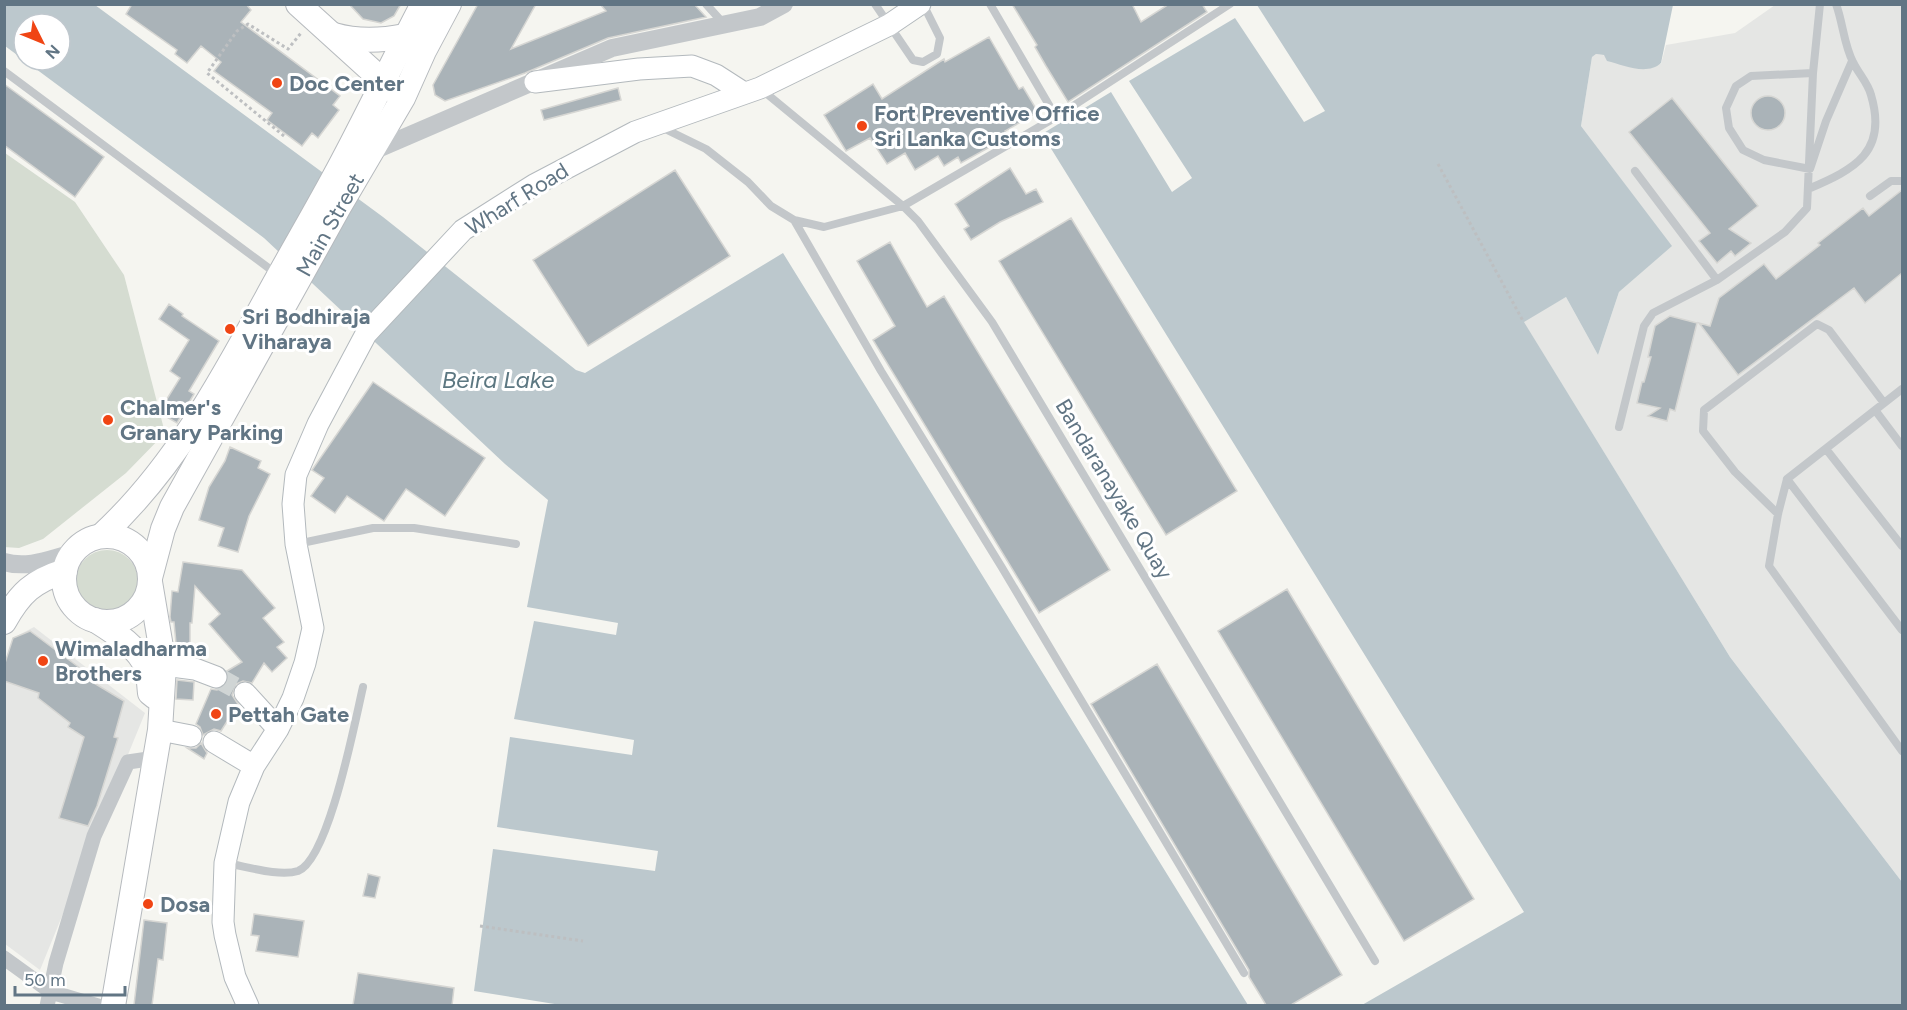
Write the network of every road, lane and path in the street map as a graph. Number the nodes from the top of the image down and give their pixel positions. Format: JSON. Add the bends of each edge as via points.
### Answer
{"nodes":[{"id":1,"x":423,"y":4,"type":"edge"},
{"id":2,"x":449,"y":4,"type":"edge"},
{"id":3,"x":706,"y":4,"type":"edge"},
{"id":4,"x":784,"y":4,"type":"edge"},
{"id":5,"x":875,"y":4,"type":"edge"},
{"id":6,"x":921,"y":4,"type":"edge"},
{"id":7,"x":990,"y":4,"type":"edge"},
{"id":8,"x":1230,"y":4,"type":"edge"},
{"id":9,"x":1820,"y":4,"type":"edge"},
{"id":10,"x":1836,"y":4,"type":"edge"},
{"id":11,"x":306,"y":11,"type":"edge"},
{"id":12,"x":724,"y":24,"type":"junction"},
{"id":13,"x":889,"y":25,"type":"junction"},
{"id":14,"x":334,"y":35,"type":"junction"},
{"id":15,"x":405,"y":36,"type":"junction"},
{"id":16,"x":1852,"y":61,"type":"junction"},
{"id":17,"x":4,"y":71,"type":"edge"},
{"id":18,"x":1813,"y":72,"type":"junction"},
{"id":19,"x":383,"y":82,"type":"junction"},
{"id":20,"x":535,"y":82,"type":"junction"},
{"id":21,"x":752,"y":90,"type":"junction"},
{"id":22,"x":404,"y":98,"type":"junction"},
{"id":23,"x":367,"y":113,"type":"junction"},
{"id":24,"x":1056,"y":117,"type":"junction"},
{"id":25,"x":656,"y":124,"type":"junction"},
{"id":26,"x":284,"y":136,"type":"dead end"},
{"id":27,"x":373,"y":151,"type":"junction"},
{"id":28,"x":1438,"y":164,"type":"dead end"},
{"id":29,"x":1810,"y":169,"type":"junction"},
{"id":30,"x":1635,"y":171,"type":"dead end"},
{"id":31,"x":346,"y":176,"type":"junction"},
{"id":32,"x":1902,"y":181,"type":"edge"},
{"id":33,"x":1808,"y":189,"type":"junction"},
{"id":34,"x":1870,"y":196,"type":"dead end"},
{"id":35,"x":903,"y":206,"type":"junction"},
{"id":36,"x":794,"y":220,"type":"junction"},
{"id":37,"x":288,"y":273,"type":"junction"},
{"id":38,"x":1717,"y":280,"type":"junction"},
{"id":39,"x":1523,"y":321,"type":"dead end"},
{"id":40,"x":1902,"y":389,"type":"edge"},
{"id":41,"x":1884,"y":403,"type":"junction"},
{"id":42,"x":1875,"y":410,"type":"junction"},
{"id":43,"x":1619,"y":427,"type":"dead end"},
{"id":44,"x":1902,"y":446,"type":"edge"},
{"id":45,"x":1826,"y":449,"type":"junction"},
{"id":46,"x":1786,"y":479,"type":"junction"},
{"id":47,"x":1778,"y":514,"type":"junction"},
{"id":48,"x":101,"y":536,"type":"junction"},
{"id":49,"x":296,"y":544,"type":"junction"},
{"id":50,"x":516,"y":544,"type":"dead end"},
{"id":51,"x":1902,"y":546,"type":"edge"},
{"id":52,"x":4,"y":562,"type":"edge"},
{"id":53,"x":69,"y":562,"type":"junction"},
{"id":54,"x":150,"y":580,"type":"junction"},
{"id":55,"x":95,"y":621,"type":"junction"},
{"id":56,"x":4,"y":622,"type":"edge"},
{"id":57,"x":1902,"y":630,"type":"edge"},
{"id":58,"x":164,"y":665,"type":"junction"},
{"id":59,"x":216,"y":677,"type":"tunnel mouth"},
{"id":60,"x":363,"y":687,"type":"dead end"},
{"id":61,"x":245,"y":693,"type":"tunnel mouth"},
{"id":62,"x":161,"y":703,"type":"junction"},
{"id":63,"x":278,"y":729,"type":"junction"},
{"id":64,"x":160,"y":730,"type":"junction"},
{"id":65,"x":191,"y":736,"type":"dead end"},
{"id":66,"x":214,"y":742,"type":"dead end"},
{"id":67,"x":1902,"y":751,"type":"edge"},
{"id":68,"x":155,"y":758,"type":"junction"},
{"id":69,"x":254,"y":766,"type":"junction"},
{"id":70,"x":225,"y":863,"type":"junction"},
{"id":71,"x":480,"y":926,"type":"dead end"},
{"id":72,"x":583,"y":941,"type":"dead end"},
{"id":73,"x":4,"y":958,"type":"edge"},
{"id":74,"x":1375,"y":961,"type":"dead end"},
{"id":75,"x":1244,"y":973,"type":"dead end"},
{"id":76,"x":49,"y":999,"type":"edge"},
{"id":77,"x":98,"y":1005,"type":"edge"},
{"id":78,"x":112,"y":1005,"type":"edge"},
{"id":79,"x":248,"y":1005,"type":"edge"}],
"edges":[{"from":1,"to":15,"type":"main road","name":"Main Street"},
{"from":2,"to":22,"type":"main road","name":"Main Street"},
{"from":3,"to":12,"type":"lane"},
{"from":4,"to":12,"type":"street","via":[[760,17]]},
{"from":5,"to":13,"type":"lane"},
{"from":6,"to":13,"type":"main road","name":"Wharf Road"},
{"from":6,"to":13,"type":"lane","via":[[940,38],[937,54],[923,62],[913,60]]},
{"from":7,"to":24,"type":"lane"},
{"from":8,"to":24,"type":"lane"},
{"from":9,"to":18,"type":"lane"},
{"from":10,"to":16,"type":"lane"},
{"from":11,"to":14,"type":"main road"},
{"from":11,"to":26,"type":"path","via":[[288,50],[248,24],[237,31],[207,73]]},
{"from":12,"to":20,"type":"street","via":[[612,48]]},
{"from":13,"to":21,"type":"main road","name":"Wharf Road"},
{"from":14,"to":15,"type":"main road","via":[[366,41]]},
{"from":14,"to":19,"type":"main road"},
{"from":14,"to":23,"type":"main road","via":[[361,88]]},
{"from":15,"to":19,"type":"main road","name":"Main Street"},
{"from":16,"to":29,"type":"lane"},
{"from":16,"to":33,"type":"lane","via":[[1871,93],[1877,129],[1868,150],[1844,173]]},
{"from":17,"to":37,"type":"lane"},
{"from":18,"to":29,"type":"lane"},
{"from":18,"to":29,"type":"lane","via":[[1751,76],[1736,86],[1726,108],[1728,128],[1743,150],[1764,160]]},
{"from":19,"to":22,"type":"main road"},
{"from":19,"to":23,"type":"main road","name":"Main Street"},
{"from":20,"to":21,"type":"main road","via":[[692,66]]},
{"from":20,"to":27,"type":"street"},
{"from":21,"to":25,"type":"main road","name":"Wharf Road"},
{"from":21,"to":35,"type":"lane","name":"Bandaranayake Quay"},
{"from":22,"to":27,"type":"main road","name":"Main Street"},
{"from":23,"to":31,"type":"main road","name":"Main Street"},
{"from":24,"to":35,"type":"lane"},
{"from":25,"to":36,"type":"lane","via":[[706,149],[771,206]]},
{"from":25,"to":49,"type":"main road","name":"Wharf Road","via":[[534,184],[463,230],[366,334],[296,475]]},
{"from":27,"to":31,"type":"main road","name":"Main Street"},
{"from":28,"to":39,"type":"path"},
{"from":29,"to":33,"type":"lane"},
{"from":30,"to":38,"type":"lane"},
{"from":31,"to":37,"type":"main road","name":"Main Street"},
{"from":32,"to":34,"type":"lane","via":[[1891,181]]},
{"from":33,"to":38,"type":"lane","via":[[1807,208],[1785,232]]},
{"from":35,"to":36,"type":"lane","via":[[824,227]]},
{"from":35,"to":74,"type":"lane","name":"Bandaranayake Quay","via":[[992,322]]},
{"from":36,"to":75,"type":"lane"},
{"from":37,"to":48,"type":"main road","name":"Main Street","via":[[180,445],[124,515]]},
{"from":37,"to":54,"type":"main road","name":"Main Street","via":[[172,507]]},
{"from":38,"to":43,"type":"lane","via":[[1653,313],[1644,326]]},
{"from":40,"to":41,"type":"lane"},
{"from":41,"to":42,"type":"lane"},
{"from":41,"to":47,"type":"lane","via":[[1834,335],[1817,324],[1704,410],[1703,432],[1735,472]]},
{"from":42,"to":44,"type":"lane"},
{"from":42,"to":45,"type":"lane"},
{"from":45,"to":46,"type":"lane"},
{"from":45,"to":51,"type":"lane"},
{"from":46,"to":47,"type":"lane"},
{"from":46,"to":57,"type":"lane"},
{"from":47,"to":67,"type":"lane","via":[[1769,566]]},
{"from":48,"to":53,"type":"main road","via":[[80,545]]},
{"from":48,"to":54,"type":"main road","via":[[116,536],[135,546],[148,564]]},
{"from":49,"to":50,"type":"lane","via":[[373,528],[414,528]]},
{"from":49,"to":63,"type":"main road","name":"Wharf Road","via":[[313,628],[300,681]]},
{"from":52,"to":53,"type":"street","via":[[16,566]]},
{"from":53,"to":55,"type":"main road","via":[[65,587],[70,602]]},
{"from":53,"to":56,"type":"main road","via":[[24,594]]},
{"from":54,"to":55,"type":"main road","via":[[141,606],[132,614],[120,620]]},
{"from":54,"to":58,"type":"main road"},
{"from":55,"to":62,"type":"main road","via":[[116,633],[142,660],[150,693]]},
{"from":58,"to":59,"type":"main road","via":[[195,669]]},
{"from":58,"to":62,"type":"main road"},
{"from":60,"to":70,"type":"lane","via":[[339,790],[308,863],[284,873]]},
{"from":61,"to":63,"type":"main road"},
{"from":62,"to":64,"type":"main road"},
{"from":63,"to":69,"type":"main road","name":"Wharf Road"},
{"from":64,"to":65,"type":"main road"},
{"from":64,"to":68,"type":"main road"},
{"from":66,"to":69,"type":"main road"},
{"from":68,"to":76,"type":"street","via":[[128,762],[94,836]]},
{"from":68,"to":78,"type":"main road"},
{"from":69,"to":70,"type":"main road","name":"Wharf Road","via":[[234,816]]},
{"from":70,"to":79,"type":"main road","name":"Wharf Road","via":[[225,935],[235,977]]},
{"from":71,"to":72,"type":"path"},
{"from":73,"to":76,"type":"street"},
{"from":76,"to":77,"type":"street"}]}
